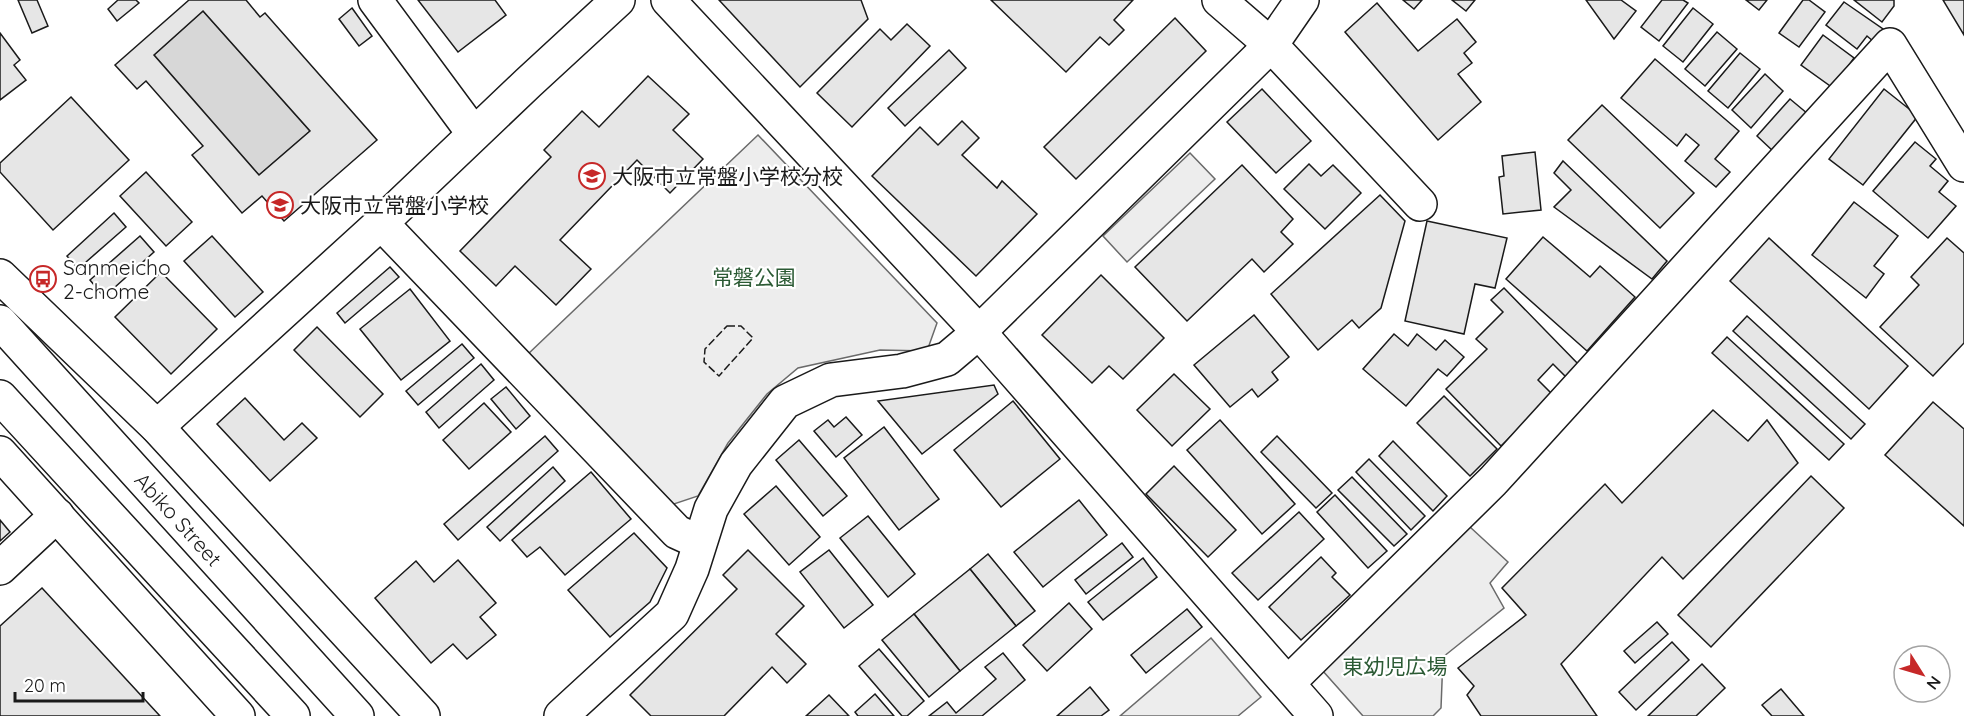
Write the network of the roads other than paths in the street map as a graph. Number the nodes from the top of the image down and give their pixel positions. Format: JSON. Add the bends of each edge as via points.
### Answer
{"nodes":[{"id":1,"x":375,"y":0,"type":"edge"},
{"id":2,"x":618,"y":0,"type":"edge"},
{"id":3,"x":668,"y":0,"type":"edge"},
{"id":4,"x":1219,"y":0,"type":"edge"},
{"id":5,"x":1302,"y":0,"type":"edge"},
{"id":6,"x":1271,"y":45,"type":"junction"},
{"id":7,"x":474,"y":134,"type":"junction"},
{"id":8,"x":1964,"y":165,"type":"edge"},
{"id":9,"x":1420,"y":204,"type":"dead end"},
{"id":10,"x":381,"y":223,"type":"junction"},
{"id":11,"x":0,"y":276,"type":"edge"},
{"id":12,"x":0,"y":322,"type":"edge"},
{"id":13,"x":979,"y":332,"type":"junction"},
{"id":14,"x":0,"y":396,"type":"edge"},
{"id":15,"x":157,"y":427,"type":"junction"},
{"id":16,"x":0,"y":453,"type":"edge"},
{"id":17,"x":57,"y":515,"type":"junction"},
{"id":18,"x":699,"y":542,"type":"junction"},
{"id":19,"x":0,"y":568,"type":"edge"},
{"id":20,"x":1288,"y":683,"type":"junction"},
{"id":21,"x":238,"y":716,"type":"edge"},
{"id":22,"x":293,"y":716,"type":"edge"},
{"id":23,"x":357,"y":716,"type":"edge"},
{"id":24,"x":423,"y":716,"type":"edge"},
{"id":25,"x":561,"y":716,"type":"edge"},
{"id":26,"x":1316,"y":716,"type":"edge"}],
"edges":[{"from":1,"to":7,"type":"street"},
{"from":2,"to":7,"type":"street"},
{"from":3,"to":13,"type":"street"},
{"from":4,"to":6,"type":"street"},
{"from":5,"to":6,"type":"street"},
{"from":6,"to":9,"type":"street"},
{"from":6,"to":13,"type":"street"},
{"from":7,"to":10,"type":"street"},
{"from":8,"to":20,"type":"street","via":[[1890,45],[1493,481]]},
{"from":10,"to":15,"type":"street"},
{"from":10,"to":18,"type":"street","via":[[677,532]]},
{"from":11,"to":15,"type":"street"},
{"from":12,"to":23,"type":"street","name":"Abiko Street"},
{"from":13,"to":18,"type":"street","via":[[947,359],[902,371],[831,380],[785,402],[736,464],[711,509]]},
{"from":13,"to":20,"type":"street"},
{"from":14,"to":22,"type":"street"},
{"from":15,"to":24,"type":"street"},
{"from":16,"to":17,"type":"street"},
{"from":17,"to":19,"type":"street"},
{"from":17,"to":21,"type":"street"},
{"from":18,"to":25,"type":"street","via":[[672,614]]},
{"from":20,"to":26,"type":"street"}]}
